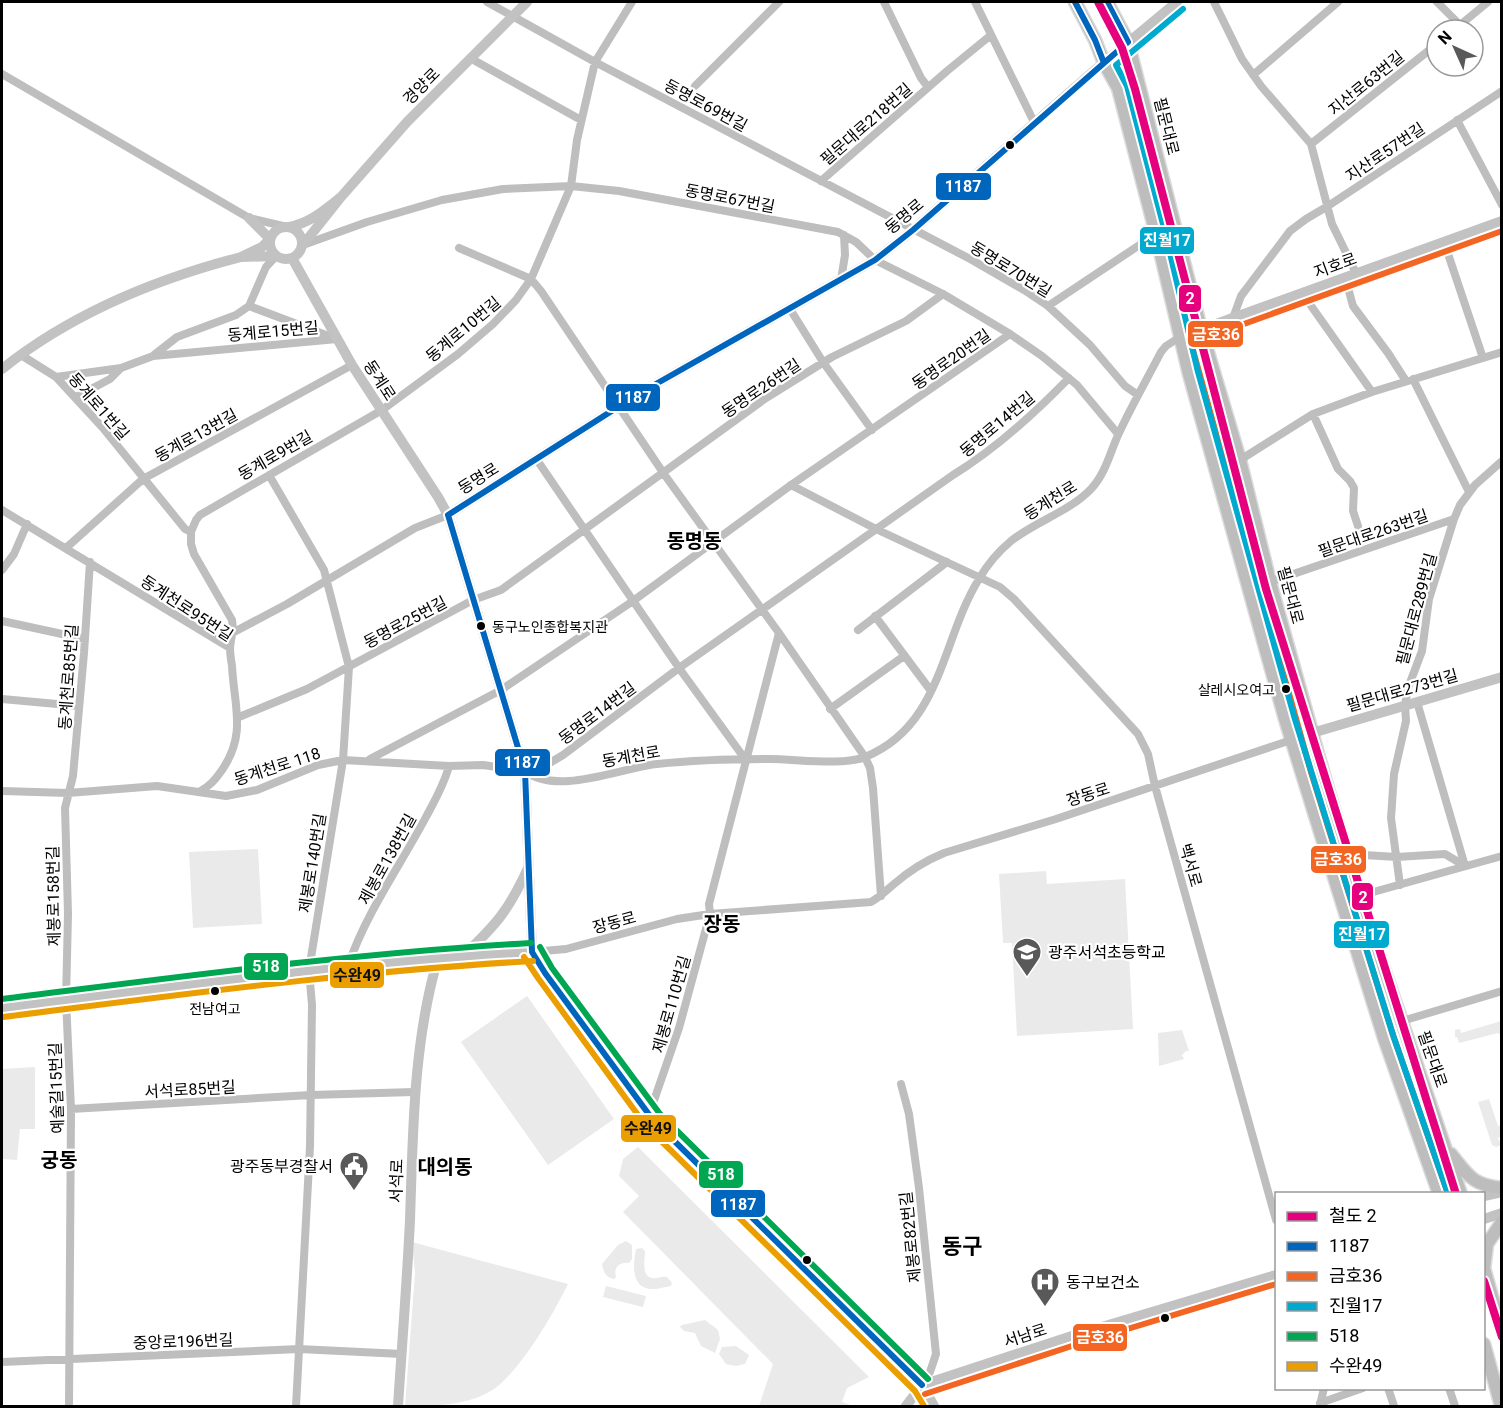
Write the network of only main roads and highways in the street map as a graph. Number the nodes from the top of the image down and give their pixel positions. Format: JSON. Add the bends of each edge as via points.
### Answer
{"nodes":[{"id":1,"x":1075,"y":2,"type":"edge"},
{"id":2,"x":1107,"y":2,"type":"edge"},
{"id":3,"x":1445,"y":1146,"type":"junction"},
{"id":4,"x":1502,"y":1190,"type":"edge"},
{"id":5,"x":1438,"y":1192,"type":"edge"},
{"id":6,"x":1460,"y":1192,"type":"edge"},
{"id":7,"x":1502,"y":1222,"type":"edge"},
{"id":8,"x":1485,"y":1261,"type":"edge"},
{"id":9,"x":1485,"y":1272,"type":"edge"},
{"id":10,"x":1502,"y":1332,"type":"edge"},
{"id":11,"x":1485,"y":1348,"type":"edge"},
{"id":12,"x":1501,"y":1407,"type":"edge"}],
"edges":[{"from":1,"to":5,"type":"main road","via":[[1118,88],[1180,337],[1293,739],[1384,1038]]},
{"from":2,"to":3,"type":"main road","name":"필문대로","via":[[1128,42],[1270,582],[1359,896]]},
{"from":3,"to":4,"type":"main road","via":[[1471,1179]]},
{"from":3,"to":6,"type":"main road","name":"필문대로"},
{"from":7,"to":8,"type":"main road","via":[[1487,1244]]},
{"from":9,"to":10,"type":"main road"},
{"from":11,"to":12,"type":"main road"}]}
